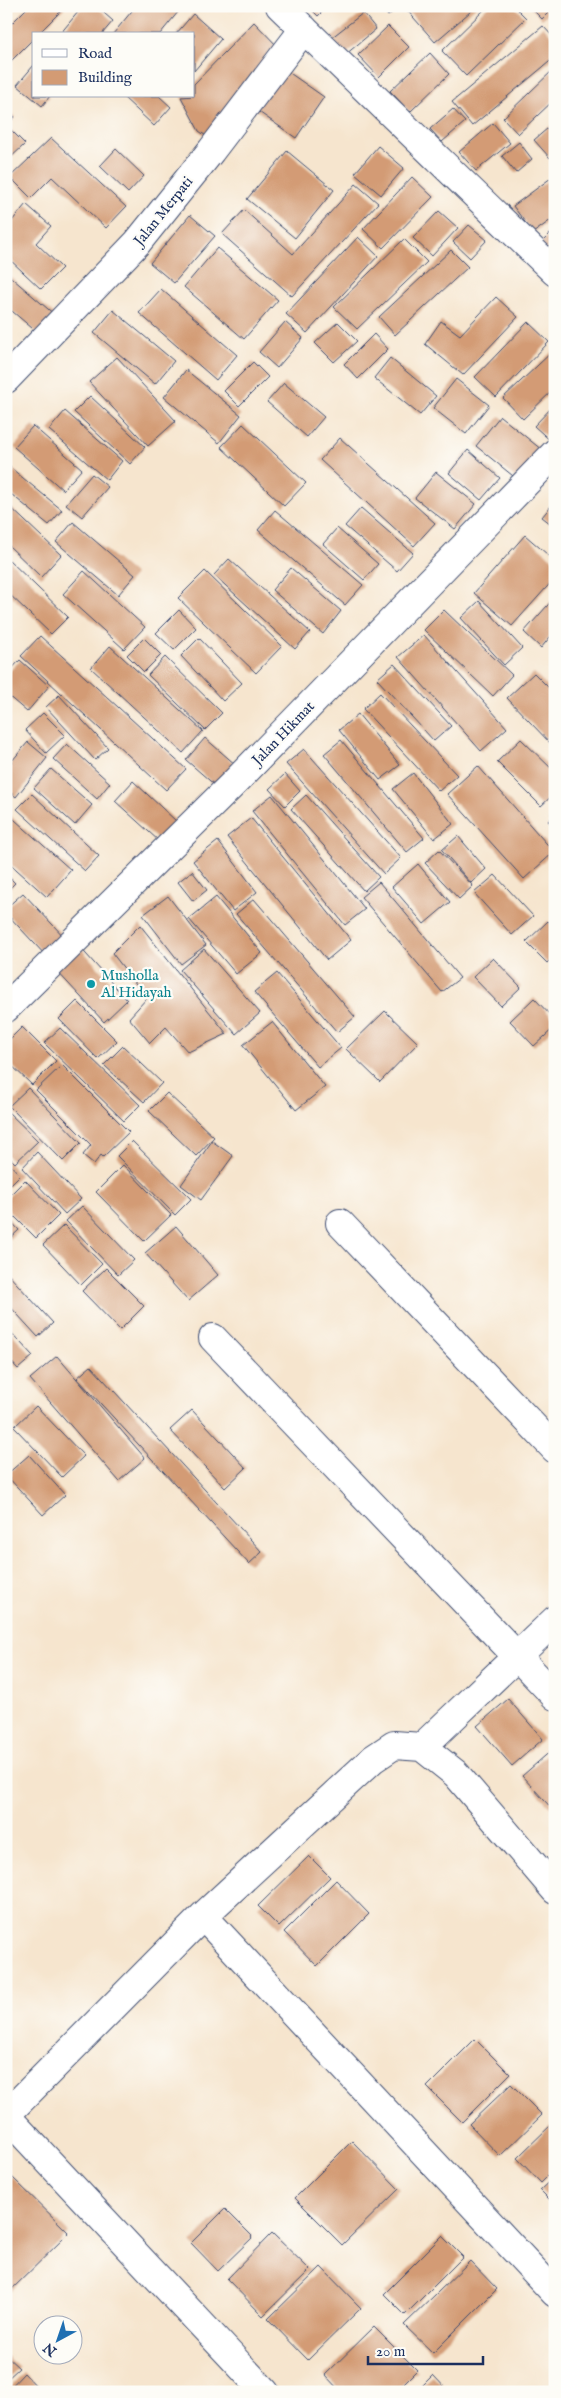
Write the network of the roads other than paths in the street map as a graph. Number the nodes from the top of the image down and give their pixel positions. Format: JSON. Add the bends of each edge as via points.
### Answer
{"nodes":[{"id":1,"x":280,"y":6,"type":"edge"},
{"id":2,"x":304,"y":29,"type":"junction"},
{"id":3,"x":555,"y":272,"type":"edge"},
{"id":4,"x":6,"y":379,"type":"edge"},
{"id":5,"x":555,"y":453,"type":"edge"},
{"id":6,"x":6,"y":1008,"type":"edge"},
{"id":7,"x":340,"y":1223,"type":"dead end"},
{"id":8,"x":213,"y":1338,"type":"dead end"},
{"id":9,"x":555,"y":1449,"type":"edge"},
{"id":10,"x":555,"y":1620,"type":"edge"},
{"id":11,"x":516,"y":1657,"type":"junction"},
{"id":12,"x":555,"y":1696,"type":"edge"},
{"id":13,"x":422,"y":1747,"type":"junction"},
{"id":14,"x":555,"y":1890,"type":"edge"},
{"id":15,"x":203,"y":1916,"type":"junction"},
{"id":16,"x":6,"y":2116,"type":"edge"},
{"id":17,"x":555,"y":2293,"type":"edge"},
{"id":18,"x":265,"y":2392,"type":"edge"}],
"edges":[{"from":1,"to":2,"type":"street"},
{"from":2,"to":3,"type":"street"},
{"from":2,"to":4,"type":"street","name":"Jalan Merpati","via":[[137,243]]},
{"from":5,"to":6,"type":"street","name":"Jalan Hikmat","via":[[236,781]]},
{"from":7,"to":9,"type":"street"},
{"from":8,"to":11,"type":"street"},
{"from":10,"to":11,"type":"street"},
{"from":11,"to":12,"type":"street"},
{"from":11,"to":13,"type":"street"},
{"from":13,"to":14,"type":"street","via":[[456,1774]]},
{"from":13,"to":15,"type":"street","via":[[394,1745],[374,1759]]},
{"from":15,"to":16,"type":"street"},
{"from":15,"to":17,"type":"street"},
{"from":16,"to":18,"type":"street"}]}
